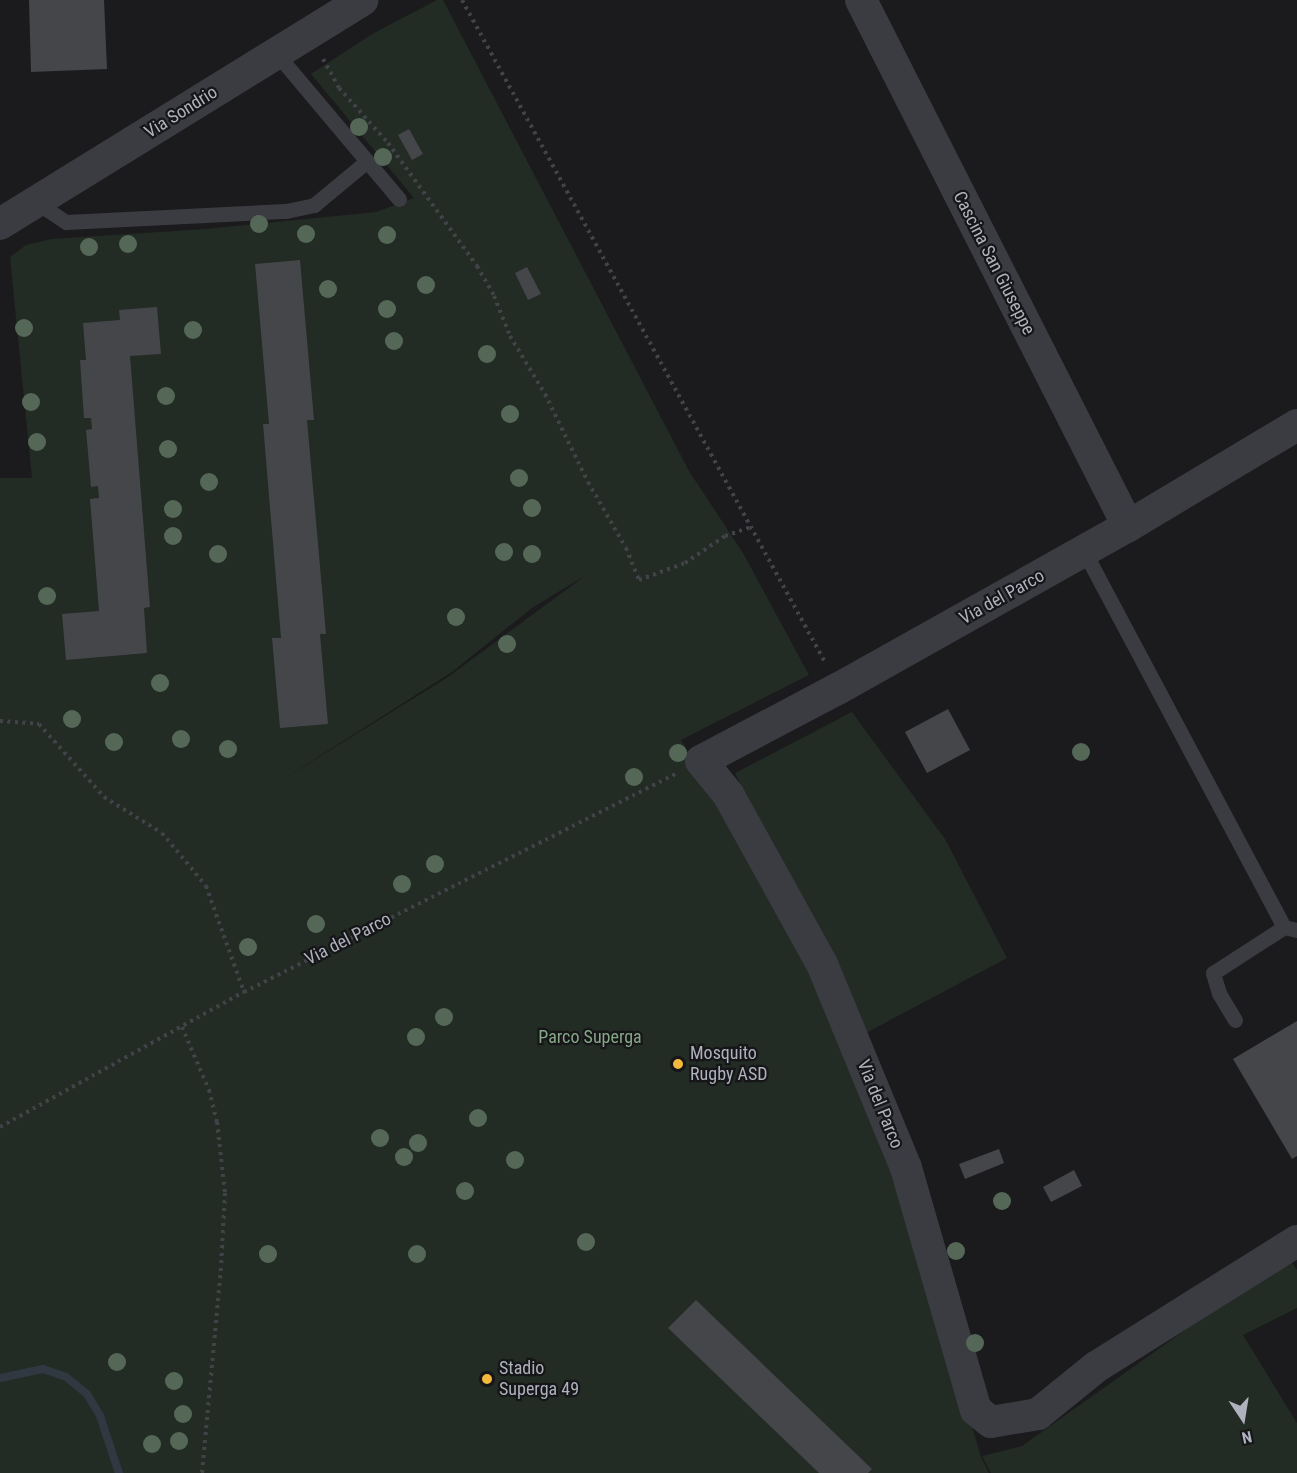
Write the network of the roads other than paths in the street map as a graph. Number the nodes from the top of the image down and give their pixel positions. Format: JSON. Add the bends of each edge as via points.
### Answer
{"nodes":[{"id":1,"x":362,"y":0,"type":"edge"},
{"id":2,"x":861,"y":0,"type":"edge"},
{"id":3,"x":276,"y":53,"type":"junction"},
{"id":4,"x":367,"y":161,"type":"junction"},
{"id":5,"x":399,"y":198,"type":"dead end"},
{"id":6,"x":36,"y":202,"type":"junction"},
{"id":7,"x":0,"y":224,"type":"edge"},
{"id":8,"x":1297,"y":425,"type":"edge"},
{"id":9,"x":1128,"y":526,"type":"junction"},
{"id":10,"x":1084,"y":551,"type":"junction"},
{"id":11,"x":1291,"y":928,"type":"edge"},
{"id":12,"x":1235,"y":1020,"type":"dead end"},
{"id":13,"x":1297,"y":1241,"type":"edge"}],
"edges":[{"from":1,"to":3,"type":"street","name":"Via Sondrio"},
{"from":2,"to":9,"type":"street","name":"Cascina San Giuseppe"},
{"from":3,"to":4,"type":"lane"},
{"from":3,"to":6,"type":"street","name":"Via Sondrio"},
{"from":4,"to":5,"type":"lane"},
{"from":4,"to":6,"type":"lane","via":[[314,205],[286,211],[66,222]]},
{"from":6,"to":7,"type":"street","name":"Via Sondrio"},
{"from":8,"to":9,"type":"street","name":"Via del Parco"},
{"from":9,"to":10,"type":"street","name":"Via del Parco"},
{"from":10,"to":11,"type":"lane"},
{"from":10,"to":13,"type":"street","name":"Via del Parco","via":[[701,761],[728,794],[822,964],[906,1168],[976,1410],[991,1422],[1038,1414],[1096,1367]]},
{"from":11,"to":12,"type":"lane","via":[[1213,973],[1219,993]]}]}
